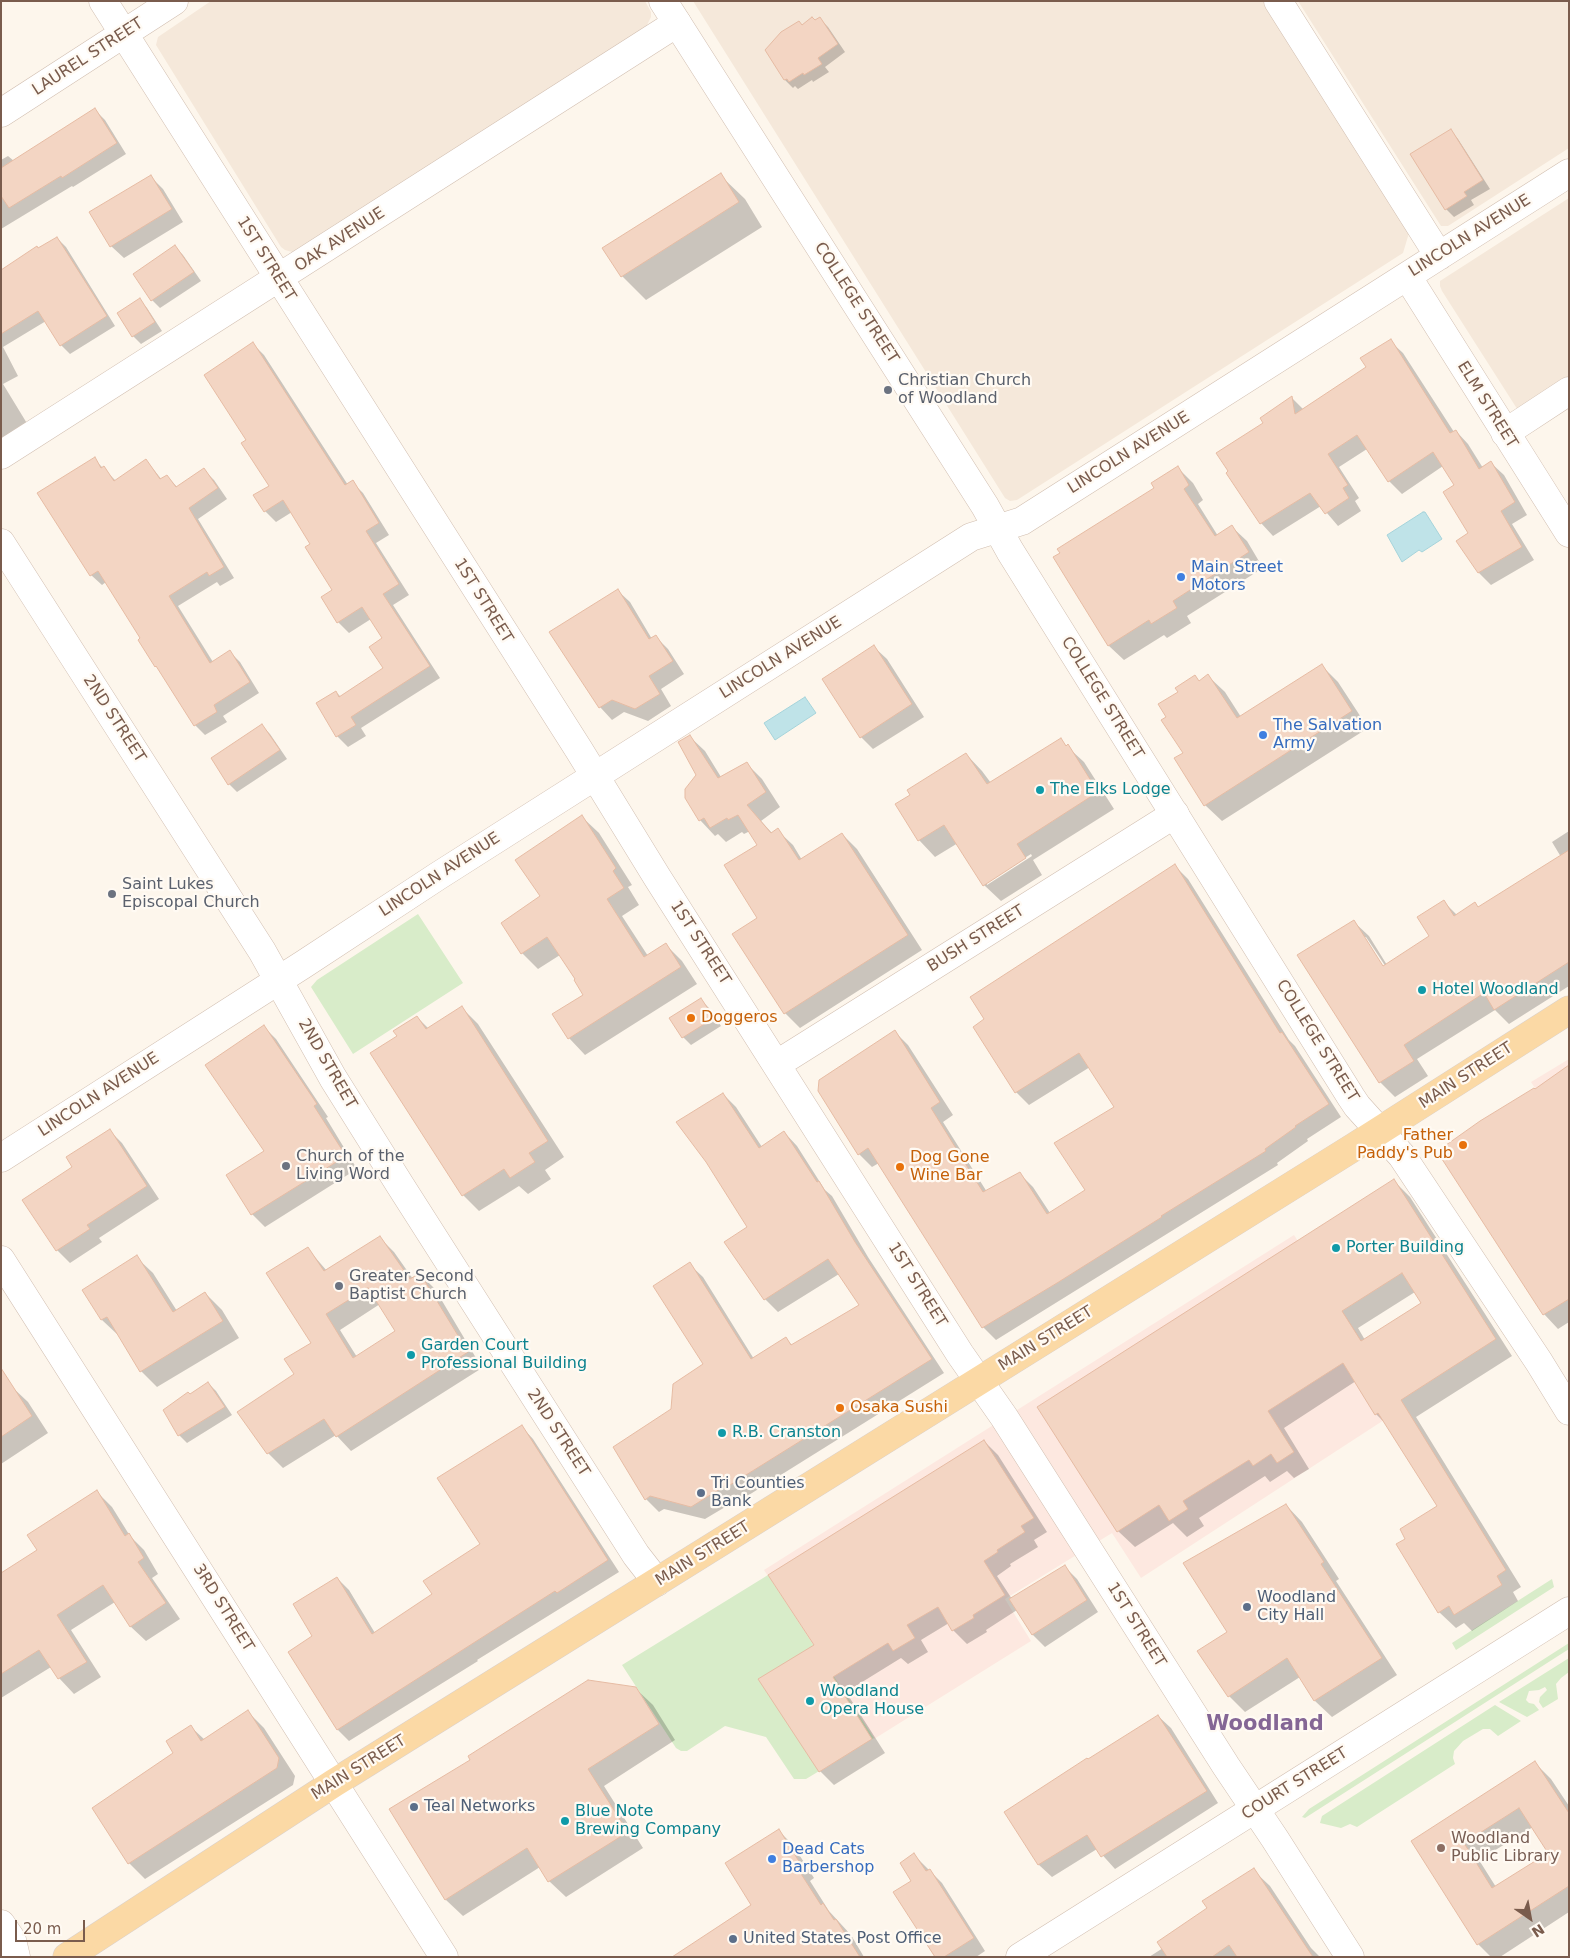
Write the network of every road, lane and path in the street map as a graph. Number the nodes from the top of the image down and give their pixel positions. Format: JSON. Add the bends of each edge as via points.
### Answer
{"nodes":[{"id":1,"x":103,"y":1,"type":"edge"},
{"id":2,"x":174,"y":1,"type":"edge"},
{"id":3,"x":1278,"y":1,"type":"edge"},
{"id":4,"x":670,"y":12,"type":"edge"},
{"id":5,"x":124,"y":34,"type":"junction"},
{"id":6,"x":1,"y":112,"type":"edge"},
{"id":7,"x":1569,"y":173,"type":"edge"},
{"id":8,"x":1439,"y":256,"type":"junction"},
{"id":9,"x":1407,"y":276,"type":"junction"},
{"id":10,"x":279,"y":279,"type":"junction"},
{"id":11,"x":1569,"y":391,"type":"edge"},
{"id":12,"x":1505,"y":433,"type":"junction"},
{"id":13,"x":1,"y":455,"type":"edge"},
{"id":14,"x":997,"y":528,"type":"junction"},
{"id":15,"x":1569,"y":533,"type":"edge"},
{"id":16,"x":1,"y":543,"type":"edge"},
{"id":17,"x":594,"y":776,"type":"junction"},
{"id":18,"x":1174,"y":814,"type":"junction"},
{"id":19,"x":279,"y":980,"type":"junction"},
{"id":20,"x":1569,"y":1010,"type":"edge"},
{"id":21,"x":777,"y":1064,"type":"junction"},
{"id":22,"x":1380,"y":1131,"type":"junction"},
{"id":23,"x":1,"y":1158,"type":"edge"},
{"id":24,"x":1,"y":1260,"type":"edge"},
{"id":25,"x":979,"y":1381,"type":"junction"},
{"id":26,"x":1569,"y":1411,"type":"edge"},
{"id":27,"x":657,"y":1582,"type":"junction"},
{"id":28,"x":1569,"y":1611,"type":"edge"},
{"id":29,"x":334,"y":1784,"type":"junction"},
{"id":30,"x":1256,"y":1810,"type":"junction"},
{"id":31,"x":1,"y":1924,"type":"edge"},
{"id":32,"x":16,"y":1957,"type":"edge"},
{"id":33,"x":67,"y":1957,"type":"edge"},
{"id":34,"x":444,"y":1957,"type":"edge"},
{"id":35,"x":1020,"y":1957,"type":"edge"},
{"id":36,"x":1350,"y":1957,"type":"edge"}],
"edges":[{"from":1,"to":5,"type":"street","name":"1ST STREET"},
{"from":2,"to":5,"type":"street","name":"LAUREL STREET"},
{"from":3,"to":8,"type":"street"},
{"from":4,"to":10,"type":"street","name":"OAK AVENUE"},
{"from":4,"to":14,"type":"street","name":"COLLEGE STREET"},
{"from":5,"to":6,"type":"street","name":"LAUREL STREET"},
{"from":5,"to":10,"type":"street","name":"1ST STREET"},
{"from":7,"to":8,"type":"street","name":"LINCOLN AVENUE"},
{"from":8,"to":9,"type":"street","name":"LINCOLN AVENUE"},
{"from":9,"to":12,"type":"street","name":"ELM STREET"},
{"from":9,"to":14,"type":"street","name":"LINCOLN AVENUE","via":[[1022,521]]},
{"from":10,"to":13,"type":"street","name":"OAK AVENUE"},
{"from":10,"to":17,"type":"street","name":"1ST STREET"},
{"from":11,"to":12,"type":"street"},
{"from":12,"to":15,"type":"street","name":"ELM STREET"},
{"from":14,"to":17,"type":"street","name":"LINCOLN AVENUE","via":[[971,537]]},
{"from":14,"to":18,"type":"street","name":"COLLEGE STREET"},
{"from":16,"to":19,"type":"street","name":"2ND STREET"},
{"from":17,"to":19,"type":"street","name":"LINCOLN AVENUE"},
{"from":17,"to":21,"type":"street","name":"1ST STREET"},
{"from":18,"to":21,"type":"street","name":"BUSH STREET"},
{"from":18,"to":22,"type":"street","name":"COLLEGE STREET","via":[[1357,1106]]},
{"from":19,"to":23,"type":"street","name":"LINCOLN AVENUE"},
{"from":19,"to":27,"type":"street","name":"2ND STREET","via":[[333,1078],[400,1185],[636,1555]]},
{"from":20,"to":22,"type":"main road","name":"MAIN STREET"},
{"from":21,"to":25,"type":"street","name":"1ST STREET"},
{"from":22,"to":25,"type":"main road","name":"MAIN STREET"},
{"from":22,"to":26,"type":"street","name":"COLLEGE STREET","via":[[1402,1156]]},
{"from":24,"to":29,"type":"street","name":"3RD STREET"},
{"from":25,"to":27,"type":"main road","name":"MAIN STREET"},
{"from":25,"to":30,"type":"street","name":"1ST STREET"},
{"from":27,"to":29,"type":"main road","name":"MAIN STREET"},
{"from":28,"to":30,"type":"street","name":"COURT STREET"},
{"from":29,"to":33,"type":"main road","name":"MAIN STREET"},
{"from":29,"to":34,"type":"street","name":"3RD STREET"},
{"from":30,"to":35,"type":"street","name":"COURT STREET"},
{"from":30,"to":36,"type":"street","name":"1ST STREET"},
{"from":31,"to":32,"type":"street","via":[[12,1940]]}]}
